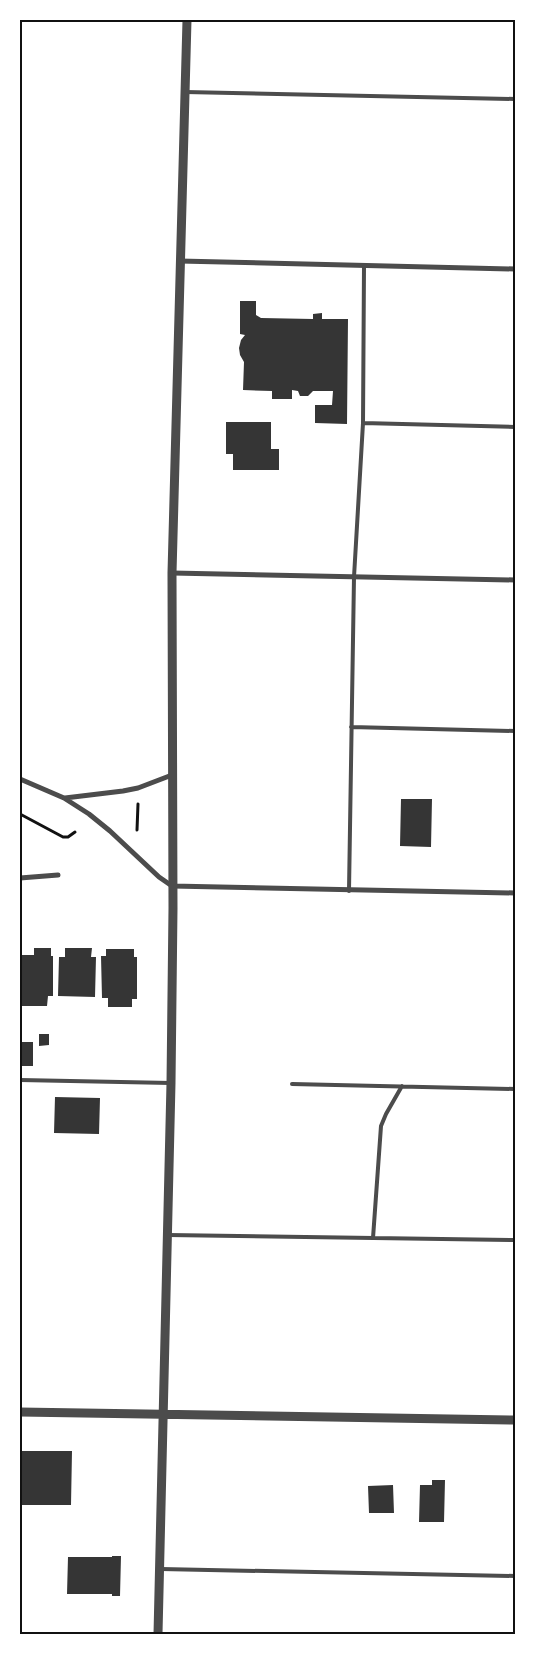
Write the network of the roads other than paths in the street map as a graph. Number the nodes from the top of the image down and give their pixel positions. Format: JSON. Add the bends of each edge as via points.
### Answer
{"nodes":[{"id":1,"x":187,"y":20,"type":"edge"},
{"id":2,"x":185,"y":92,"type":"junction"},
{"id":3,"x":515,"y":99,"type":"edge"},
{"id":4,"x":179,"y":261,"type":"junction"},
{"id":5,"x":364,"y":266,"type":"junction"},
{"id":6,"x":515,"y":269,"type":"edge"},
{"id":7,"x":363,"y":423,"type":"junction"},
{"id":8,"x":515,"y":427,"type":"edge"},
{"id":9,"x":172,"y":573,"type":"junction"},
{"id":10,"x":354,"y":577,"type":"junction"},
{"id":11,"x":515,"y":580,"type":"edge"},
{"id":12,"x":351,"y":727,"type":"junction"},
{"id":13,"x":515,"y":731,"type":"edge"},
{"id":14,"x":172,"y":775,"type":"junction"},
{"id":15,"x":20,"y":778,"type":"edge"},
{"id":16,"x":64,"y":798,"type":"junction"},
{"id":17,"x":58,"y":875,"type":"dead end"},
{"id":18,"x":20,"y":878,"type":"edge"},
{"id":19,"x":172,"y":886,"type":"junction"},
{"id":20,"x":349,"y":891,"type":"junction"},
{"id":21,"x":515,"y":893,"type":"edge"},
{"id":22,"x":20,"y":1080,"type":"edge"},
{"id":23,"x":171,"y":1083,"type":"junction"},
{"id":24,"x":292,"y":1084,"type":"dead end"},
{"id":25,"x":402,"y":1086,"type":"junction"},
{"id":26,"x":515,"y":1089,"type":"edge"},
{"id":27,"x":168,"y":1235,"type":"junction"},
{"id":28,"x":373,"y":1238,"type":"junction"},
{"id":29,"x":515,"y":1240,"type":"edge"},
{"id":30,"x":20,"y":1412,"type":"edge"},
{"id":31,"x":163,"y":1414,"type":"junction"},
{"id":32,"x":515,"y":1420,"type":"edge"},
{"id":33,"x":158,"y":1569,"type":"junction"},
{"id":34,"x":515,"y":1576,"type":"edge"},
{"id":35,"x":158,"y":1634,"type":"edge"}],
"edges":[{"from":1,"to":2,"type":"street"},
{"from":2,"to":3,"type":"lane"},
{"from":2,"to":4,"type":"street"},
{"from":4,"to":5,"type":"street"},
{"from":4,"to":9,"type":"street"},
{"from":5,"to":6,"type":"street"},
{"from":5,"to":7,"type":"lane"},
{"from":7,"to":8,"type":"lane"},
{"from":7,"to":10,"type":"lane"},
{"from":9,"to":10,"type":"street"},
{"from":9,"to":14,"type":"street"},
{"from":10,"to":11,"type":"street"},
{"from":10,"to":12,"type":"lane"},
{"from":12,"to":13,"type":"lane"},
{"from":12,"to":20,"type":"lane"},
{"from":14,"to":16,"type":"street","via":[[124,792]]},
{"from":14,"to":19,"type":"street"},
{"from":15,"to":16,"type":"street"},
{"from":16,"to":19,"type":"street","via":[[110,831],[158,877]]},
{"from":17,"to":18,"type":"street"},
{"from":19,"to":20,"type":"street"},
{"from":19,"to":23,"type":"street"},
{"from":20,"to":21,"type":"street"},
{"from":22,"to":23,"type":"lane"},
{"from":23,"to":27,"type":"street"},
{"from":24,"to":25,"type":"lane"},
{"from":25,"to":26,"type":"lane"},
{"from":25,"to":28,"type":"lane","via":[[381,1126]]},
{"from":27,"to":28,"type":"lane"},
{"from":27,"to":31,"type":"street"},
{"from":28,"to":29,"type":"lane"},
{"from":30,"to":31,"type":"street"},
{"from":31,"to":32,"type":"street"},
{"from":31,"to":33,"type":"street"},
{"from":33,"to":34,"type":"lane"},
{"from":33,"to":35,"type":"street"}]}
